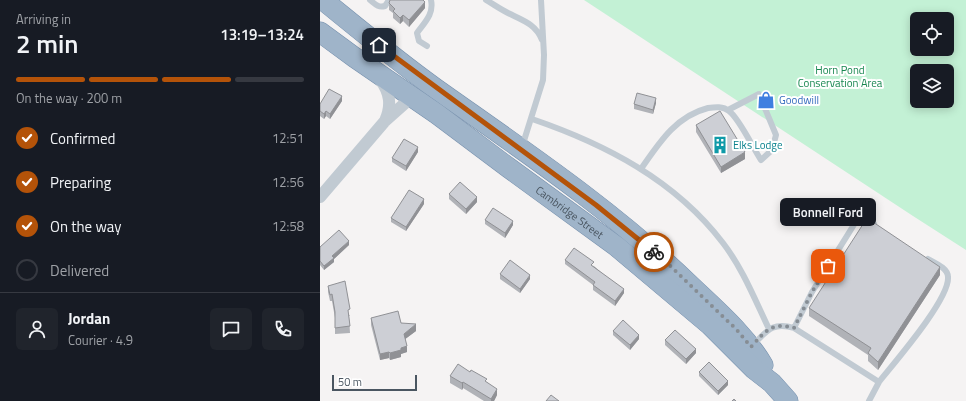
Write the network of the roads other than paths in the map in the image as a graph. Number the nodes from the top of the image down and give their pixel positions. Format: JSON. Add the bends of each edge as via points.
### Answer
{"nodes":[{"id":1,"x":323,"y":0,"type":"edge"},
{"id":2,"x":370,"y":0,"type":"edge"},
{"id":3,"x":389,"y":0,"type":"edge"},
{"id":4,"x":432,"y":0,"type":"edge"},
{"id":5,"x":486,"y":0,"type":"edge"},
{"id":6,"x":541,"y":0,"type":"edge"},
{"id":7,"x":320,"y":32,"type":"edge"},
{"id":8,"x":543,"y":44,"type":"junction"},
{"id":9,"x":427,"y":46,"type":"dead end"},
{"id":10,"x":354,"y":58,"type":"junction"},
{"id":11,"x":412,"y":97,"type":"junction"},
{"id":12,"x":728,"y":110,"type":"junction"},
{"id":13,"x":532,"y":119,"type":"junction"},
{"id":14,"x":385,"y":121,"type":"junction"},
{"id":15,"x":521,"y":149,"type":"junction"},
{"id":16,"x":509,"y":168,"type":"junction"},
{"id":17,"x":641,"y":169,"type":"junction"},
{"id":18,"x":320,"y":197,"type":"edge"},
{"id":19,"x":879,"y":227,"type":"edge"},
{"id":20,"x":924,"y":256,"type":"edge"},
{"id":21,"x":794,"y":328,"type":"junction"},
{"id":22,"x":769,"y":329,"type":"junction"},
{"id":23,"x":751,"y":347,"type":"junction"},
{"id":24,"x":879,"y":382,"type":"junction"},
{"id":25,"x":772,"y":383,"type":"junction"},
{"id":26,"x":788,"y":401,"type":"edge"},
{"id":27,"x":869,"y":401,"type":"edge"}],
"edges":[{"from":1,"to":15,"type":"highway","name":"Cambridge Street","via":[[434,87]]},
{"from":2,"to":3,"type":"lane","via":[[382,7]]},
{"from":4,"to":9,"type":"lane","via":[[433,10],[417,33],[420,41]]},
{"from":5,"to":8,"type":"lane","via":[[527,22],[538,32]]},
{"from":6,"to":8,"type":"lane"},
{"from":7,"to":10,"type":"highway","name":"Cambridge Street"},
{"from":8,"to":13,"type":"lane","via":[[543,80]]},
{"from":10,"to":11,"type":"highway","name":"Cambridge Street"},
{"from":10,"to":14,"type":"street","via":[[379,78],[386,88],[390,101],[389,114]]},
{"from":11,"to":14,"type":"street"},
{"from":11,"to":16,"type":"highway","name":"Cambridge Street"},
{"from":12,"to":12,"type":"lane","via":[[737,122],[761,160],[772,150],[776,135],[759,94]]},
{"from":12,"to":17,"type":"lane","via":[[711,108],[681,120],[663,138]]},
{"from":13,"to":15,"type":"lane"},
{"from":13,"to":17,"type":"lane","via":[[620,156]]},
{"from":14,"to":18,"type":"street"},
{"from":15,"to":16,"type":"highway"},
{"from":15,"to":23,"type":"highway","name":"Cambridge Street","via":[[665,261],[736,329]]},
{"from":16,"to":25,"type":"highway","name":"Cambridge Street","via":[[628,255],[710,325],[754,369]]},
{"from":17,"to":22,"type":"lane","via":[[686,202],[724,244],[745,279]]},
{"from":19,"to":21,"type":"lane","via":[[860,215],[812,292]]},
{"from":20,"to":24,"type":"lane","via":[[944,269],[948,277],[947,284],[940,300],[912,343]]},
{"from":21,"to":22,"type":"lane","via":[[776,326]]},
{"from":21,"to":24,"type":"lane"},
{"from":22,"to":23,"type":"lane"},
{"from":23,"to":25,"type":"highway","name":"Cambridge Street"},
{"from":24,"to":27,"type":"lane"},
{"from":25,"to":26,"type":"highway","name":"Cambridge Street"}]}
